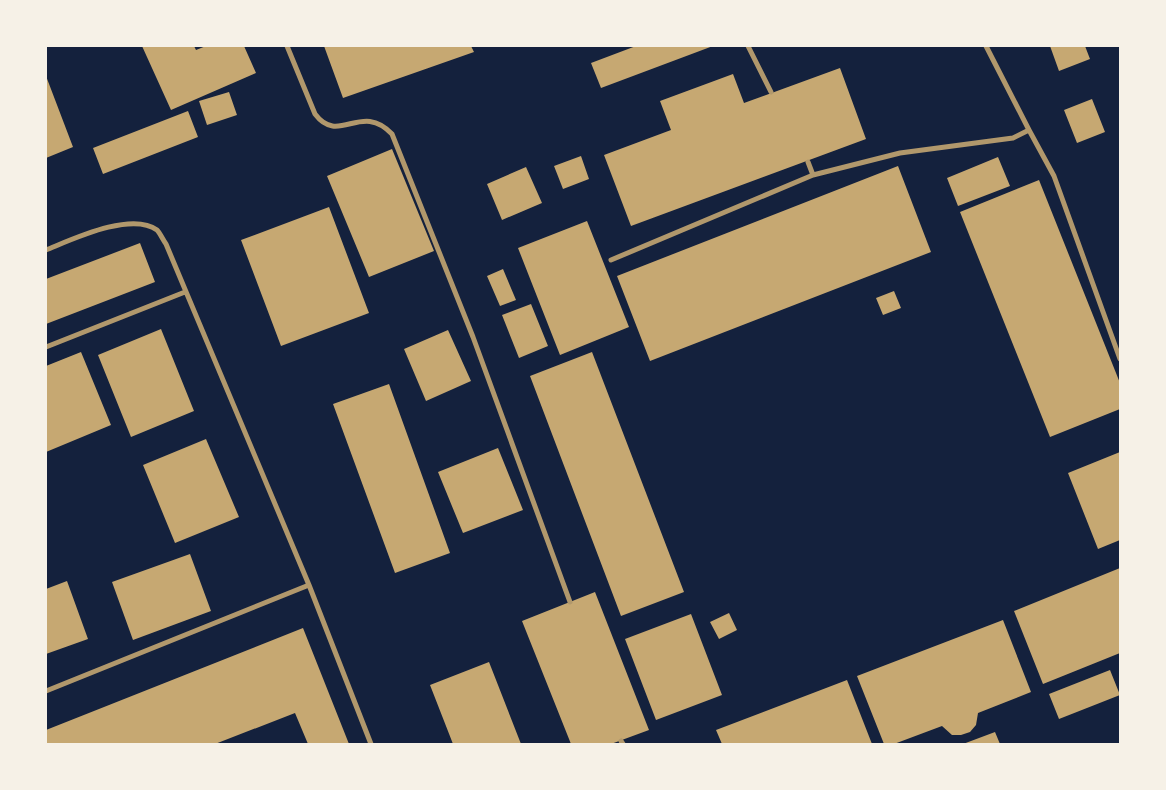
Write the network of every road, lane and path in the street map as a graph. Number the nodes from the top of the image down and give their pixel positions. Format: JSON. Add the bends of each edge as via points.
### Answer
{"nodes":[{"id":1,"x":287,"y":46,"type":"edge"},
{"id":2,"x":748,"y":46,"type":"edge"},
{"id":3,"x":986,"y":46,"type":"edge"},
{"id":4,"x":771,"y":92,"type":"dead end"},
{"id":5,"x":1029,"y":130,"type":"junction"},
{"id":6,"x":807,"y":162,"type":"dead end"},
{"id":7,"x":813,"y":175,"type":"junction"},
{"id":8,"x":46,"y":250,"type":"edge"},
{"id":9,"x":611,"y":260,"type":"dead end"},
{"id":10,"x":185,"y":292,"type":"junction"},
{"id":11,"x":46,"y":347,"type":"edge"},
{"id":12,"x":1121,"y":359,"type":"edge"},
{"id":13,"x":309,"y":585,"type":"junction"},
{"id":14,"x":570,"y":602,"type":"dead end"},
{"id":15,"x":46,"y":691,"type":"edge"},
{"id":16,"x":371,"y":744,"type":"edge"}],
"edges":[{"from":1,"to":14,"type":"lane","via":[[321,123],[332,128],[372,120],[392,134],[473,337]]},
{"from":2,"to":4,"type":"lane"},
{"from":3,"to":5,"type":"lane"},
{"from":5,"to":7,"type":"lane","via":[[1013,138],[900,153]]},
{"from":5,"to":12,"type":"lane","via":[[1054,176]]},
{"from":6,"to":7,"type":"lane"},
{"from":7,"to":9,"type":"lane"},
{"from":8,"to":10,"type":"lane","via":[[101,228],[136,223],[156,230],[166,244]]},
{"from":10,"to":11,"type":"lane"},
{"from":10,"to":13,"type":"lane"},
{"from":13,"to":15,"type":"lane"},
{"from":13,"to":16,"type":"lane"}]}
